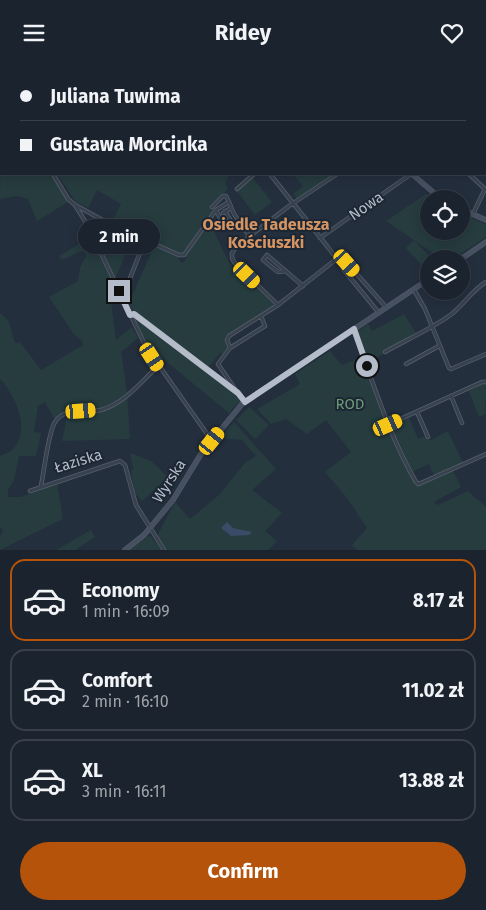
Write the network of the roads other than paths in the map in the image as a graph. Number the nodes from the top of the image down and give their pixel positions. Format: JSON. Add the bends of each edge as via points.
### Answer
{"nodes":[{"id":1,"x":54,"y":175,"type":"edge"},
{"id":2,"x":253,"y":175,"type":"edge"},
{"id":3,"x":271,"y":175,"type":"edge"},
{"id":4,"x":336,"y":175,"type":"edge"},
{"id":5,"x":410,"y":175,"type":"edge"},
{"id":6,"x":412,"y":175,"type":"edge"},
{"id":7,"x":470,"y":175,"type":"edge"},
{"id":8,"x":238,"y":189,"type":"dead end"},
{"id":9,"x":430,"y":190,"type":"edge"},
{"id":10,"x":229,"y":202,"type":"junction"},
{"id":11,"x":294,"y":204,"type":"junction"},
{"id":12,"x":75,"y":205,"type":"junction"},
{"id":13,"x":212,"y":207,"type":"dead end"},
{"id":14,"x":231,"y":208,"type":"junction"},
{"id":15,"x":216,"y":210,"type":"junction"},
{"id":16,"x":470,"y":213,"type":"edge"},
{"id":17,"x":473,"y":214,"type":"junction"},
{"id":18,"x":100,"y":219,"type":"junction"},
{"id":19,"x":485,"y":220,"type":"edge"},
{"id":20,"x":232,"y":223,"type":"dead end"},
{"id":21,"x":88,"y":225,"type":"junction"},
{"id":22,"x":224,"y":226,"type":"dead end"},
{"id":23,"x":250,"y":237,"type":"junction"},
{"id":24,"x":320,"y":238,"type":"junction"},
{"id":25,"x":145,"y":240,"type":"junction"},
{"id":26,"x":486,"y":242,"type":"edge"},
{"id":27,"x":470,"y":253,"type":"edge"},
{"id":28,"x":339,"y":257,"type":"junction"},
{"id":29,"x":343,"y":269,"type":"dead end"},
{"id":30,"x":286,"y":271,"type":"junction"},
{"id":31,"x":486,"y":282,"type":"edge"},
{"id":32,"x":420,"y":285,"type":"edge"},
{"id":33,"x":303,"y":286,"type":"junction"},
{"id":34,"x":414,"y":289,"type":"junction"},
{"id":35,"x":118,"y":291,"type":"junction"},
{"id":36,"x":278,"y":305,"type":"junction"},
{"id":37,"x":387,"y":308,"type":"junction"},
{"id":38,"x":379,"y":313,"type":"junction"},
{"id":39,"x":130,"y":315,"type":"junction"},
{"id":40,"x":261,"y":316,"type":"junction"},
{"id":41,"x":431,"y":327,"type":"junction"},
{"id":42,"x":354,"y":329,"type":"junction"},
{"id":43,"x":439,"y":346,"type":"junction"},
{"id":44,"x":230,"y":348,"type":"junction"},
{"id":45,"x":385,"y":352,"type":"dead end"},
{"id":46,"x":486,"y":354,"type":"edge"},
{"id":47,"x":406,"y":364,"type":"dead end"},
{"id":48,"x":158,"y":366,"type":"junction"},
{"id":49,"x":484,"y":382,"type":"edge"},
{"id":50,"x":238,"y":393,"type":"junction"},
{"id":51,"x":451,"y":396,"type":"junction"},
{"id":52,"x":245,"y":402,"type":"junction"},
{"id":53,"x":417,"y":412,"type":"junction"},
{"id":54,"x":462,"y":423,"type":"dead end"},
{"id":55,"x":388,"y":425,"type":"junction"},
{"id":56,"x":428,"y":437,"type":"dead end"},
{"id":57,"x":212,"y":441,"type":"junction"},
{"id":58,"x":486,"y":454,"type":"edge"},
{"id":59,"x":41,"y":486,"type":"junction"},
{"id":60,"x":30,"y":491,"type":"dead end"},
{"id":61,"x":150,"y":529,"type":"junction"},
{"id":62,"x":125,"y":550,"type":"edge"},
{"id":63,"x":164,"y":550,"type":"edge"}],
"edges":[{"from":1,"to":12,"type":"street"},
{"from":2,"to":8,"type":"street"},
{"from":3,"to":11,"type":"street"},
{"from":4,"to":11,"type":"street"},
{"from":5,"to":24,"type":"street","name":"Nowa"},
{"from":6,"to":9,"type":"street"},
{"from":7,"to":17,"type":"street","via":[[485,189]]},
{"from":10,"to":13,"type":"street","via":[[223,196]]},
{"from":10,"to":14,"type":"street"},
{"from":10,"to":15,"type":"street"},
{"from":11,"to":23,"type":"street"},
{"from":11,"to":24,"type":"street"},
{"from":12,"to":18,"type":"street"},
{"from":12,"to":21,"type":"street"},
{"from":14,"to":20,"type":"street","via":[[224,212]]},
{"from":14,"to":23,"type":"street"},
{"from":15,"to":22,"type":"street"},
{"from":15,"to":25,"type":"street","via":[[184,255]]},
{"from":16,"to":17,"type":"street"},
{"from":17,"to":19,"type":"street"},
{"from":18,"to":21,"type":"street"},
{"from":18,"to":25,"type":"street"},
{"from":21,"to":35,"type":"street"},
{"from":23,"to":36,"type":"street","via":[[232,251],[231,257]]},
{"from":24,"to":28,"type":"street"},
{"from":25,"to":35,"type":"street","via":[[127,286]]},
{"from":26,"to":27,"type":"street"},
{"from":28,"to":33,"type":"street"},
{"from":28,"to":37,"type":"street"},
{"from":29,"to":38,"type":"street"},
{"from":30,"to":30,"type":"street","via":[[267,255],[263,259],[278,273]]},
{"from":30,"to":33,"type":"street"},
{"from":31,"to":41,"type":"street"},
{"from":32,"to":34,"type":"street","name":"Wyrska"},
{"from":33,"to":36,"type":"street"},
{"from":34,"to":37,"type":"street","name":"Wyrska"},
{"from":34,"to":41,"type":"street"},
{"from":35,"to":39,"type":"street"},
{"from":36,"to":40,"type":"street"},
{"from":37,"to":38,"type":"street","name":"Wyrska"},
{"from":38,"to":42,"type":"street","name":"Wyrska"},
{"from":39,"to":48,"type":"street"},
{"from":39,"to":50,"type":"street","via":[[134,314]]},
{"from":40,"to":44,"type":"street","via":[[229,336],[226,340]]},
{"from":40,"to":44,"type":"street","via":[[265,326]]},
{"from":41,"to":43,"type":"street"},
{"from":41,"to":45,"type":"street"},
{"from":42,"to":52,"type":"street","name":"Wyrska"},
{"from":42,"to":55,"type":"street"},
{"from":43,"to":46,"type":"street","via":[[451,369]]},
{"from":43,"to":47,"type":"street"},
{"from":44,"to":50,"type":"street","via":[[218,364]]},
{"from":48,"to":57,"type":"street"},
{"from":48,"to":59,"type":"street","via":[[114,405],[99,410],[70,412],[60,417],[55,423]]},
{"from":49,"to":51,"type":"street"},
{"from":50,"to":52,"type":"street"},
{"from":51,"to":53,"type":"street"},
{"from":51,"to":54,"type":"street"},
{"from":52,"to":57,"type":"street","name":"Wyrska"},
{"from":53,"to":55,"type":"street"},
{"from":53,"to":56,"type":"street"},
{"from":55,"to":58,"type":"street","via":[[402,459],[418,484]]},
{"from":57,"to":61,"type":"street","name":"Wyrska","via":[[178,494]]},
{"from":59,"to":60,"type":"street","name":"Łaziska"},
{"from":59,"to":61,"type":"street","name":"Łaziska","via":[[120,461],[136,505]]},
{"from":61,"to":62,"type":"street","name":"Wyrska"},
{"from":61,"to":63,"type":"street"}]}
